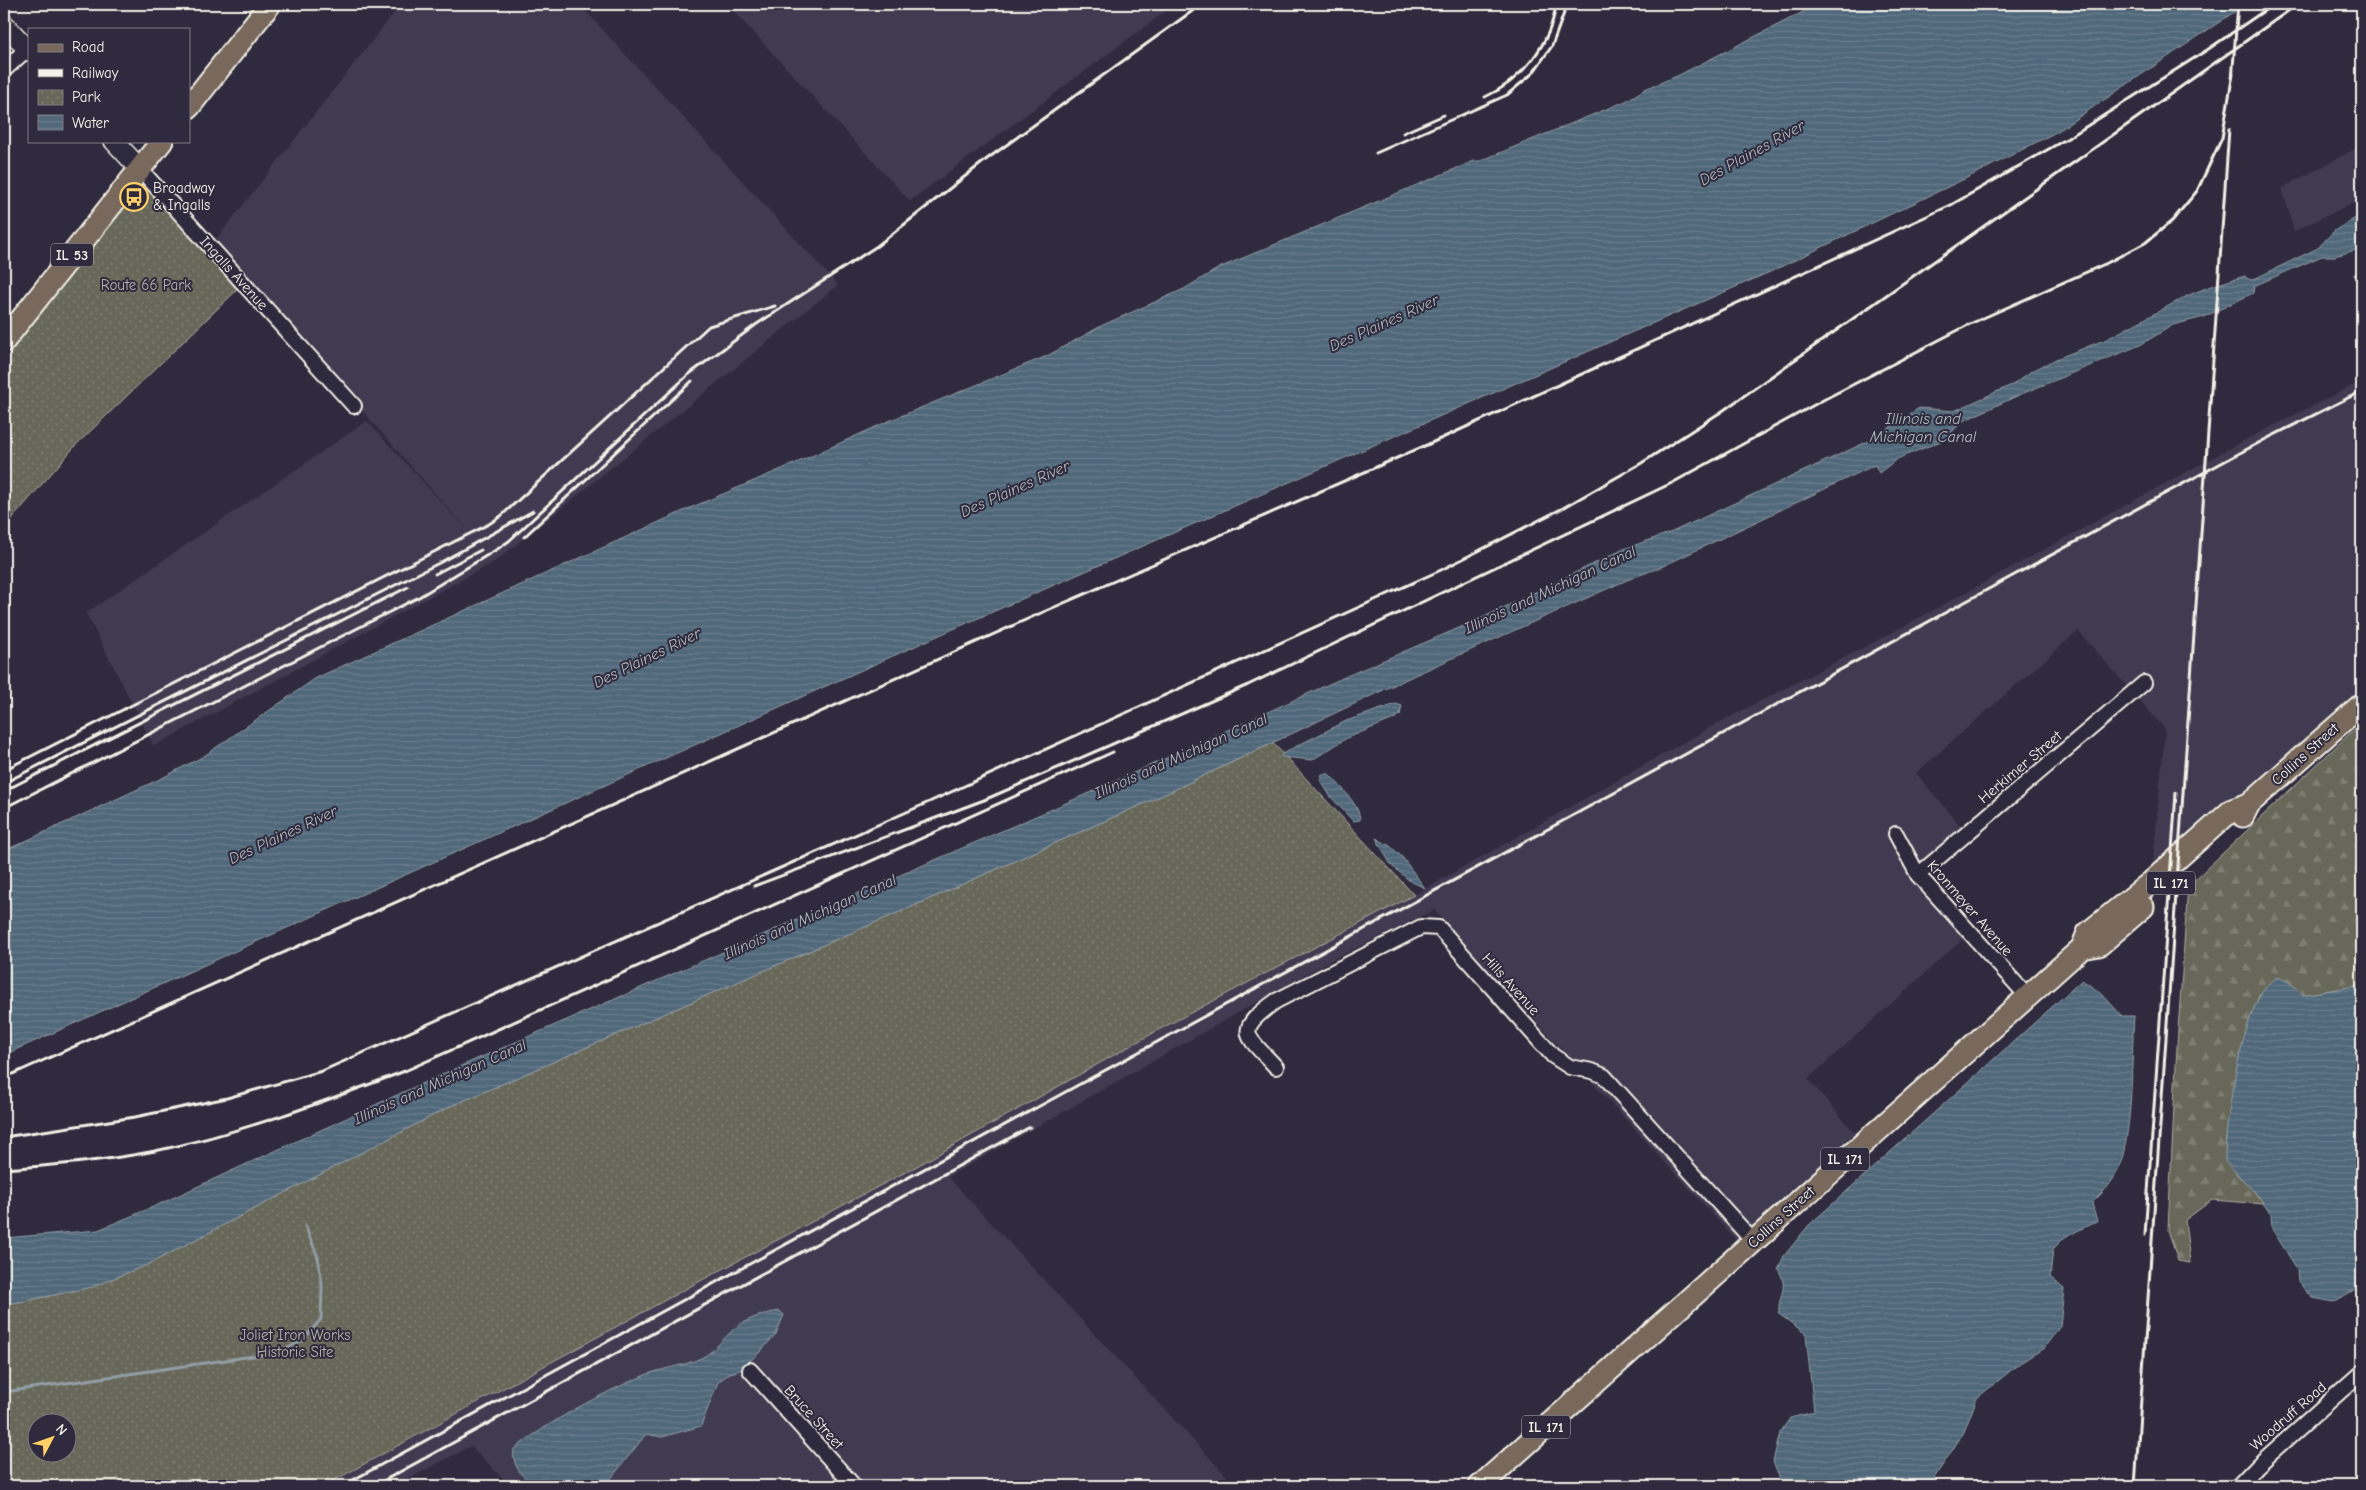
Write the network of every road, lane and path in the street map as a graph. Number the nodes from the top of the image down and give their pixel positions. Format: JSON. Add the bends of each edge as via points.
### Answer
{"nodes":[{"id":1,"x":263,"y":7,"type":"edge"},
{"id":2,"x":4,"y":24,"type":"edge"},
{"id":3,"x":28,"y":50,"type":"edge"},
{"id":4,"x":4,"y":70,"type":"edge"},
{"id":5,"x":190,"y":106,"type":"edge"},
{"id":6,"x":115,"y":142,"type":"edge"},
{"id":7,"x":161,"y":142,"type":"edge"},
{"id":8,"x":140,"y":169,"type":"junction"},
{"id":9,"x":4,"y":341,"type":"edge"},
{"id":10,"x":354,"y":406,"type":"dead end"},
{"id":11,"x":2144,"y":683,"type":"dead end"},
{"id":12,"x":2362,"y":704,"type":"edge"},
{"id":13,"x":1896,"y":834,"type":"dead end"},
{"id":14,"x":1918,"y":875,"type":"junction"},
{"id":15,"x":2028,"y":997,"type":"junction"},
{"id":16,"x":1276,"y":1067,"type":"dead end"},
{"id":17,"x":1754,"y":1241,"type":"junction"},
{"id":18,"x":750,"y":1370,"type":"dead end"},
{"id":19,"x":2362,"y":1372,"type":"edge"},
{"id":20,"x":854,"y":1486,"type":"edge"},
{"id":21,"x":1480,"y":1486,"type":"edge"},
{"id":22,"x":2238,"y":1486,"type":"edge"}],
"edges":[{"from":1,"to":5,"type":"main road"},
{"from":2,"to":3,"type":"street"},
{"from":3,"to":4,"type":"street"},
{"from":6,"to":8,"type":"street","name":"Ingalls Avenue"},
{"from":7,"to":8,"type":"main road","number":"IL 53"},
{"from":8,"to":9,"type":"main road","number":"IL 53"},
{"from":8,"to":10,"type":"street","name":"Ingalls Avenue"},
{"from":11,"to":14,"type":"street","name":"Herkimer Street"},
{"from":12,"to":15,"type":"main road","name":"Collins Street","number":"IL 171","via":[[2249,804],[2232,810],[2088,933],[2082,948]]},
{"from":13,"to":14,"type":"street","name":"Kronmeyer Avenue"},
{"from":14,"to":15,"type":"street","name":"Kronmeyer Avenue"},
{"from":15,"to":17,"type":"main road","name":"Collins Street","number":"IL 171"},
{"from":16,"to":17,"type":"street","name":"Hills Avenue","via":[[1249,1036],[1250,1022],[1260,1013],[1421,927],[1439,928],[1553,1056],[1570,1067],[1604,1076]]},
{"from":17,"to":21,"type":"main road","name":"Collins Street","number":"IL 171"},
{"from":18,"to":20,"type":"street","name":"Bruce Street"},
{"from":19,"to":22,"type":"street","name":"Woodruff Road"}]}
